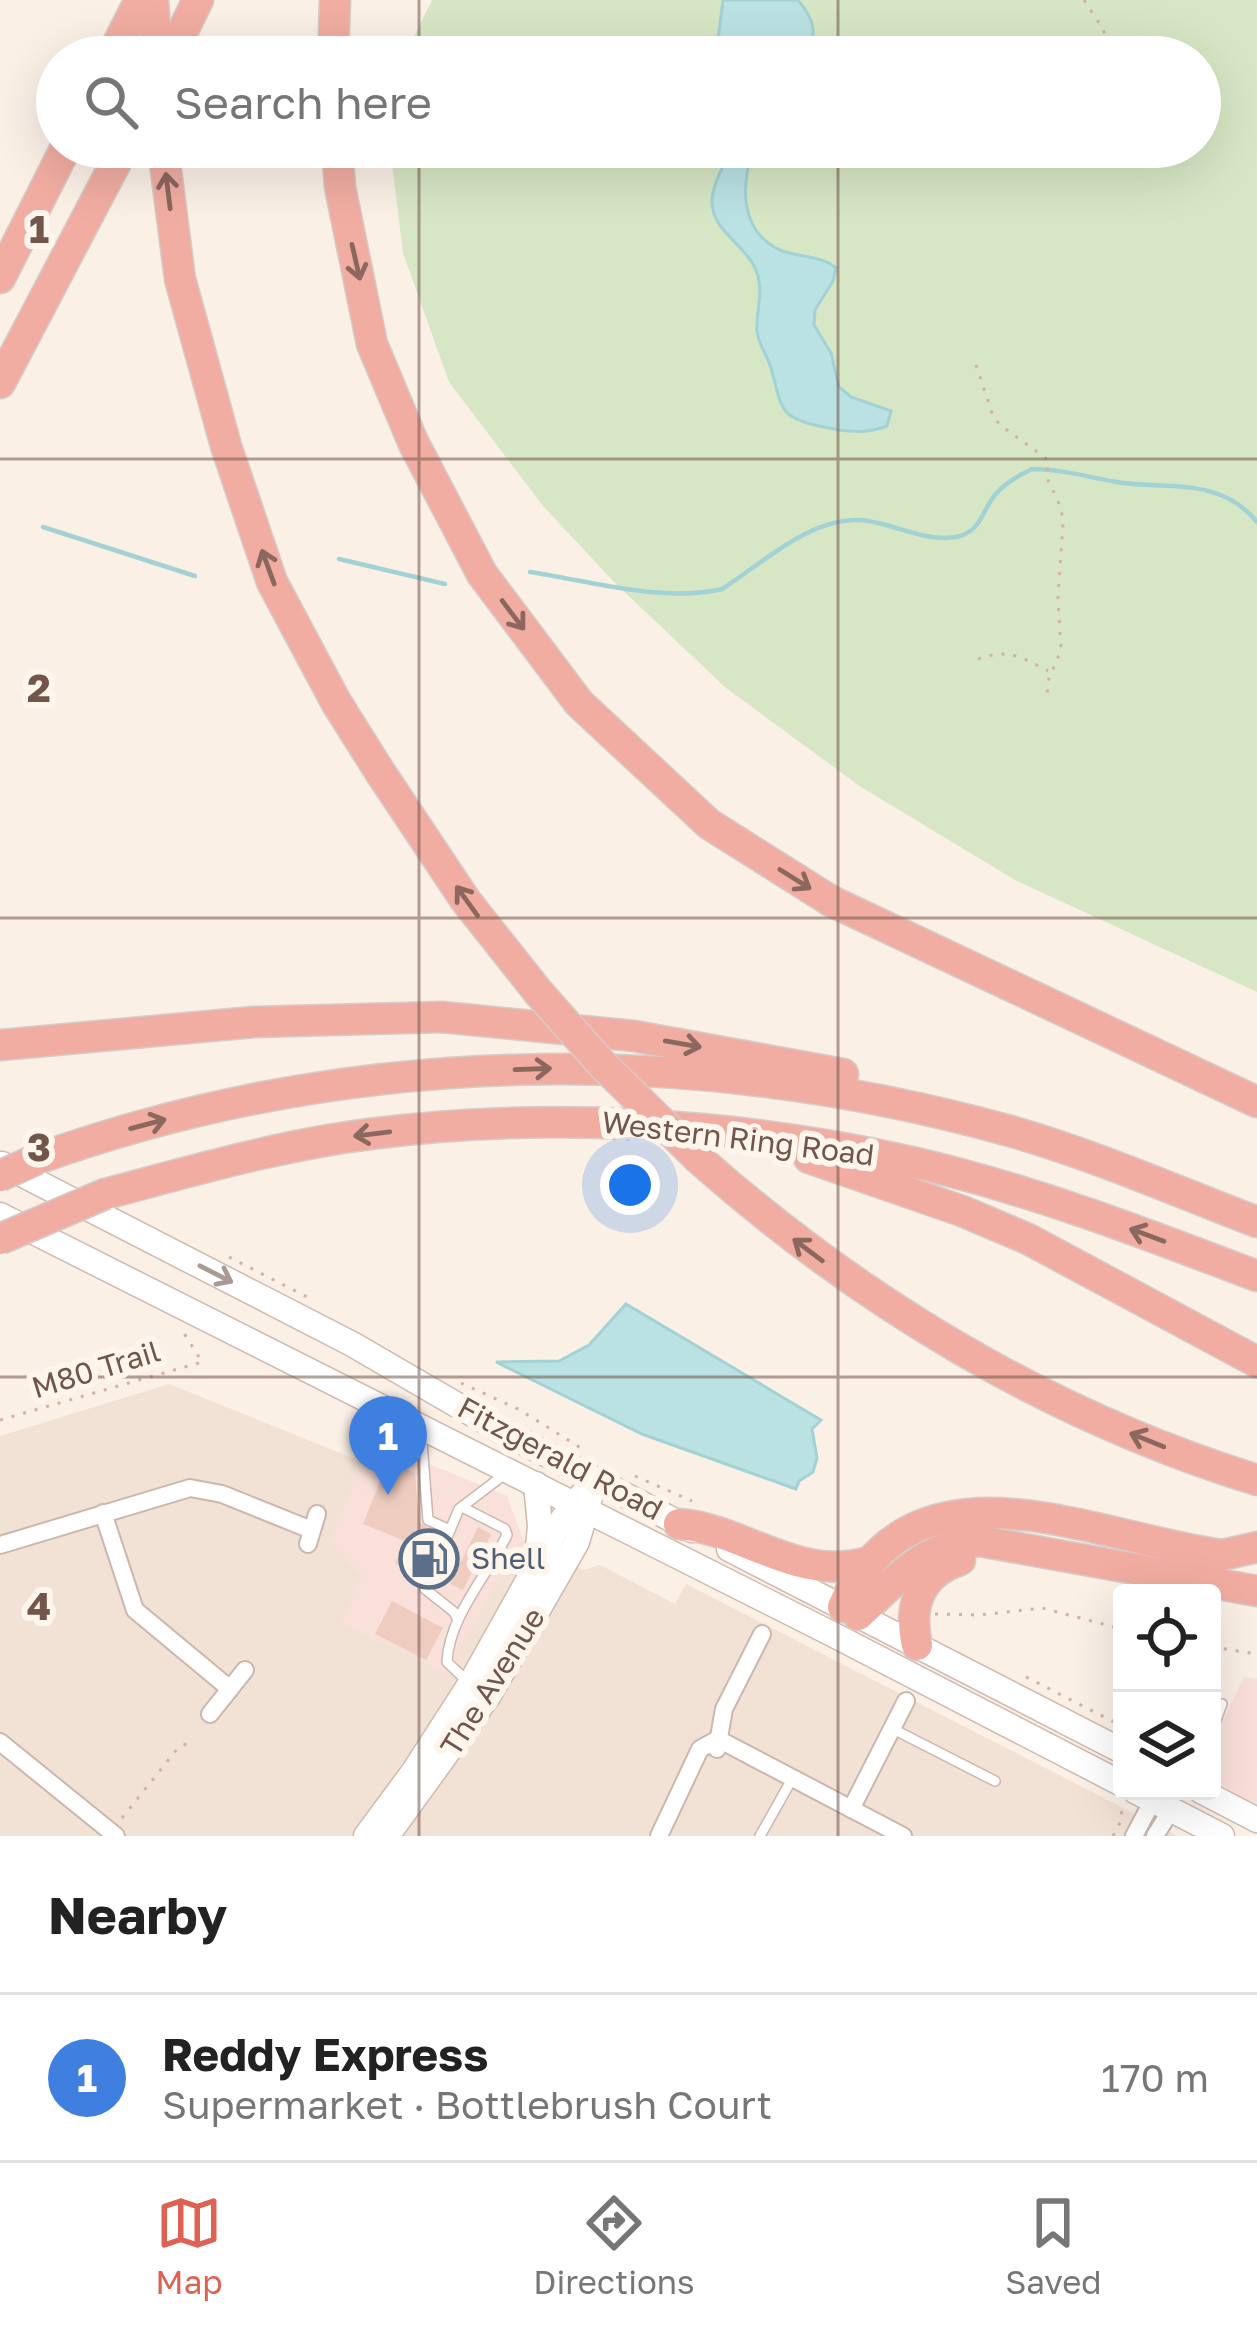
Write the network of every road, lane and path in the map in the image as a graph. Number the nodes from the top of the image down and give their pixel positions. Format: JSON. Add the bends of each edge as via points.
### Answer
{"nodes":[{"id":1,"x":154,"y":0,"type":"edge"},
{"id":2,"x":198,"y":0,"type":"edge"},
{"id":3,"x":335,"y":0,"type":"edge"},
{"id":4,"x":1084,"y":0,"type":"edge"},
{"id":5,"x":156,"y":36,"type":"edge"},
{"id":6,"x":180,"y":36,"type":"edge"},
{"id":7,"x":334,"y":36,"type":"edge"},
{"id":8,"x":1108,"y":36,"type":"edge"},
{"id":9,"x":55,"y":168,"type":"edge"},
{"id":10,"x":113,"y":168,"type":"edge"},
{"id":11,"x":166,"y":168,"type":"edge"},
{"id":12,"x":339,"y":168,"type":"edge"},
{"id":13,"x":0,"y":278,"type":"edge"},
{"id":14,"x":976,"y":365,"type":"dead end"},
{"id":15,"x":0,"y":383,"type":"edge"},
{"id":16,"x":978,"y":659,"type":"dead end"},
{"id":17,"x":1051,"y":673,"type":"junction"},
{"id":18,"x":1047,"y":698,"type":"dead end"},
{"id":19,"x":0,"y":1045,"type":"edge"},
{"id":20,"x":1257,"y":1102,"type":"edge"},
{"id":21,"x":1013,"y":1132,"type":"junction"},
{"id":22,"x":699,"y":1146,"type":"junction"},
{"id":23,"x":0,"y":1163,"type":"edge"},
{"id":24,"x":0,"y":1176,"type":"edge"},
{"id":25,"x":0,"y":1203,"type":"edge"},
{"id":26,"x":0,"y":1215,"type":"edge"},
{"id":27,"x":1257,"y":1222,"type":"edge"},
{"id":28,"x":0,"y":1239,"type":"edge"},
{"id":29,"x":1257,"y":1276,"type":"edge"},
{"id":30,"x":203,"y":1360,"type":"dead end"},
{"id":31,"x":1257,"y":1362,"type":"edge"},
{"id":32,"x":0,"y":1420,"type":"edge"},
{"id":33,"x":418,"y":1427,"type":"junction"},
{"id":34,"x":509,"y":1471,"type":"junction"},
{"id":35,"x":594,"y":1480,"type":"junction"},
{"id":36,"x":1257,"y":1480,"type":"edge"},
{"id":37,"x":536,"y":1484,"type":"junction"},
{"id":38,"x":581,"y":1507,"type":"junction"},
{"id":39,"x":461,"y":1508,"type":"junction"},
{"id":40,"x":103,"y":1513,"type":"junction"},
{"id":41,"x":679,"y":1524,"type":"junction"},
{"id":42,"x":311,"y":1529,"type":"dead end"},
{"id":43,"x":450,"y":1530,"type":"junction"},
{"id":44,"x":0,"y":1545,"type":"edge"},
{"id":45,"x":1257,"y":1547,"type":"edge"},
{"id":46,"x":1079,"y":1559,"type":"junction"},
{"id":47,"x":868,"y":1562,"type":"junction"},
{"id":48,"x":536,"y":1565,"type":"junction"},
{"id":49,"x":1257,"y":1591,"type":"edge"},
{"id":50,"x":920,"y":1613,"type":"dead end"},
{"id":51,"x":845,"y":1619,"type":"junction"},
{"id":52,"x":458,"y":1620,"type":"junction"},
{"id":53,"x":1113,"y":1628,"type":"edge"},
{"id":54,"x":762,"y":1634,"type":"dead end"},
{"id":55,"x":917,"y":1645,"type":"junction"},
{"id":56,"x":1221,"y":1648,"type":"edge"},
{"id":57,"x":1257,"y":1654,"type":"edge"},
{"id":58,"x":245,"y":1670,"type":"dead end"},
{"id":59,"x":1026,"y":1677,"type":"dead end"},
{"id":60,"x":230,"y":1689,"type":"junction"},
{"id":61,"x":479,"y":1690,"type":"junction"},
{"id":62,"x":906,"y":1701,"type":"dead end"},
{"id":63,"x":210,"y":1714,"type":"dead end"},
{"id":64,"x":1113,"y":1721,"type":"edge"},
{"id":65,"x":892,"y":1728,"type":"junction"},
{"id":66,"x":193,"y":1741,"type":"dead end"},
{"id":67,"x":0,"y":1742,"type":"edge"},
{"id":68,"x":717,"y":1744,"type":"junction"},
{"id":69,"x":1113,"y":1746,"type":"edge"},
{"id":70,"x":792,"y":1779,"type":"junction"},
{"id":71,"x":1113,"y":1779,"type":"edge"},
{"id":72,"x":995,"y":1781,"type":"dead end"},
{"id":73,"x":1158,"y":1800,"type":"edge"},
{"id":74,"x":1160,"y":1800,"type":"edge"},
{"id":75,"x":1165,"y":1800,"type":"edge"},
{"id":76,"x":1218,"y":1800,"type":"edge"},
{"id":77,"x":851,"y":1809,"type":"junction"},
{"id":78,"x":1257,"y":1820,"type":"edge"},
{"id":79,"x":113,"y":1834,"type":"edge"},
{"id":80,"x":897,"y":1835,"type":"edge"},
{"id":81,"x":366,"y":1836,"type":"edge"},
{"id":82,"x":388,"y":1836,"type":"edge"},
{"id":83,"x":659,"y":1836,"type":"edge"},
{"id":84,"x":760,"y":1836,"type":"edge"},
{"id":85,"x":1134,"y":1836,"type":"edge"},
{"id":86,"x":1155,"y":1836,"type":"edge"},
{"id":87,"x":1222,"y":1836,"type":"edge"}],
"edges":[{"from":1,"to":5,"type":"highway"},
{"from":2,"to":6,"type":"highway"},
{"from":3,"to":7,"type":"highway"},
{"from":4,"to":8,"type":"path"},
{"from":9,"to":13,"type":"highway"},
{"from":10,"to":15,"type":"highway"},
{"from":22,"to":11,"type":"highway","one_way":true,"bridge":true,"via":[[615,1077],[539,993],[466,901],[337,702],[272,582],[226,446],[180,279]]},
{"from":12,"to":20,"type":"highway","one_way":true,"via":[[372,344],[413,442],[482,574],[579,703],[709,824],[831,901]]},
{"from":14,"to":17,"type":"path","via":[[999,424],[1045,454],[1061,508],[1060,650]]},
{"from":16,"to":17,"type":"path","via":[[1011,652]]},
{"from":17,"to":18,"type":"path"},
{"from":19,"to":21,"type":"highway","one_way":true,"via":[[254,1022],[442,1017],[634,1036],[824,1069]]},
{"from":24,"to":21,"type":"highway","name":"Western Ring Road","one_way":true,"bridge":true,"via":[[94,1138],[205,1109],[356,1080],[548,1068],[751,1079]]},
{"from":21,"to":27,"type":"highway","name":"Western Ring Road"},
{"from":22,"to":28,"type":"highway","name":"Western Ring Road","one_way":true,"bridge":true,"via":[[587,1121],[374,1133],[167,1175]]},
{"from":29,"to":22,"type":"highway","name":"Western Ring Road","one_way":true,"via":[[1102,1218],[915,1162],[810,1141]]},
{"from":22,"to":31,"type":"highway","via":[[779,1148],[962,1211],[1089,1269]]},
{"from":36,"to":22,"type":"highway","one_way":true,"via":[[1099,1420],[933,1334],[832,1269]]},
{"from":23,"to":35,"type":"main road","name":"Fitzgerald Road","one_way":true,"via":[[352,1344]]},
{"from":25,"to":33,"type":"main road","via":[[305,1358]]},
{"from":26,"to":33,"type":"main road","name":"Fitzgerald Road"},
{"from":30,"to":32,"type":"path","name":"M80 Trail"},
{"from":33,"to":34,"type":"main road","name":"Fitzgerald Road"},
{"from":33,"to":43,"type":"lane","via":[[428,1520]]},
{"from":34,"to":37,"type":"main road","name":"Fitzgerald Road"},
{"from":34,"to":39,"type":"lane"},
{"from":35,"to":38,"type":"main road","name":"The Avenue"},
{"from":35,"to":41,"type":"main road","name":"Fitzgerald Road"},
{"from":37,"to":38,"type":"main road","name":"Fitzgerald Road"},
{"from":37,"to":48,"type":"main road","name":"The Avenue"},
{"from":38,"to":48,"type":"main road","name":"The Avenue"},
{"from":38,"to":51,"type":"main road","name":"Fitzgerald Road"},
{"from":38,"to":61,"type":"main road","name":"The Avenue","via":[[577,1542]]},
{"from":39,"to":43,"type":"lane"},
{"from":39,"to":52,"type":"lane","via":[[507,1535]]},
{"from":40,"to":42,"type":"street","via":[[198,1488]]},
{"from":40,"to":44,"type":"street"},
{"from":40,"to":60,"type":"street","via":[[135,1610]]},
{"from":41,"to":47,"type":"highway","via":[[799,1562]]},
{"from":41,"to":51,"type":"main road","name":"Fitzgerald Road"},
{"from":43,"to":52,"type":"lane","via":[[424,1589]]},
{"from":45,"to":47,"type":"highway","via":[[1222,1555],[1002,1512],[962,1512],[915,1527]]},
{"from":46,"to":49,"type":"highway"},
{"from":46,"to":51,"type":"highway","via":[[1001,1542],[960,1543],[910,1565]]},
{"from":46,"to":55,"type":"highway","via":[[988,1556],[942,1567],[916,1601]]},
{"from":47,"to":51,"type":"highway"},
{"from":48,"to":61,"type":"main road","name":"The Avenue"},
{"from":50,"to":53,"type":"path","via":[[1042,1608]]},
{"from":51,"to":55,"type":"main road","name":"Fitzgerald Road"},
{"from":51,"to":71,"type":"main road","name":"Fitzgerald Road"},
{"from":52,"to":61,"type":"lane","via":[[447,1662]]},
{"from":54,"to":68,"type":"street","via":[[724,1709]]},
{"from":55,"to":69,"type":"main road","name":"Fitzgerald Road"},
{"from":56,"to":57,"type":"path"},
{"from":58,"to":60,"type":"street"},
{"from":59,"to":64,"type":"path"},
{"from":60,"to":63,"type":"street"},
{"from":61,"to":81,"type":"main road","name":"The Avenue"},
{"from":61,"to":82,"type":"main road","name":"The Avenue"},
{"from":62,"to":65,"type":"street"},
{"from":65,"to":72,"type":"lane"},
{"from":65,"to":77,"type":"street"},
{"from":66,"to":79,"type":"path","via":[[178,1748]]},
{"from":67,"to":79,"type":"street"},
{"from":68,"to":70,"type":"street"},
{"from":68,"to":83,"type":"street","via":[[690,1775]]},
{"from":70,"to":77,"type":"street"},
{"from":70,"to":84,"type":"lane"},
{"from":73,"to":85,"type":"street"},
{"from":74,"to":86,"type":"street"},
{"from":75,"to":87,"type":"main road"},
{"from":76,"to":78,"type":"main road"},
{"from":77,"to":80,"type":"street"}]}
